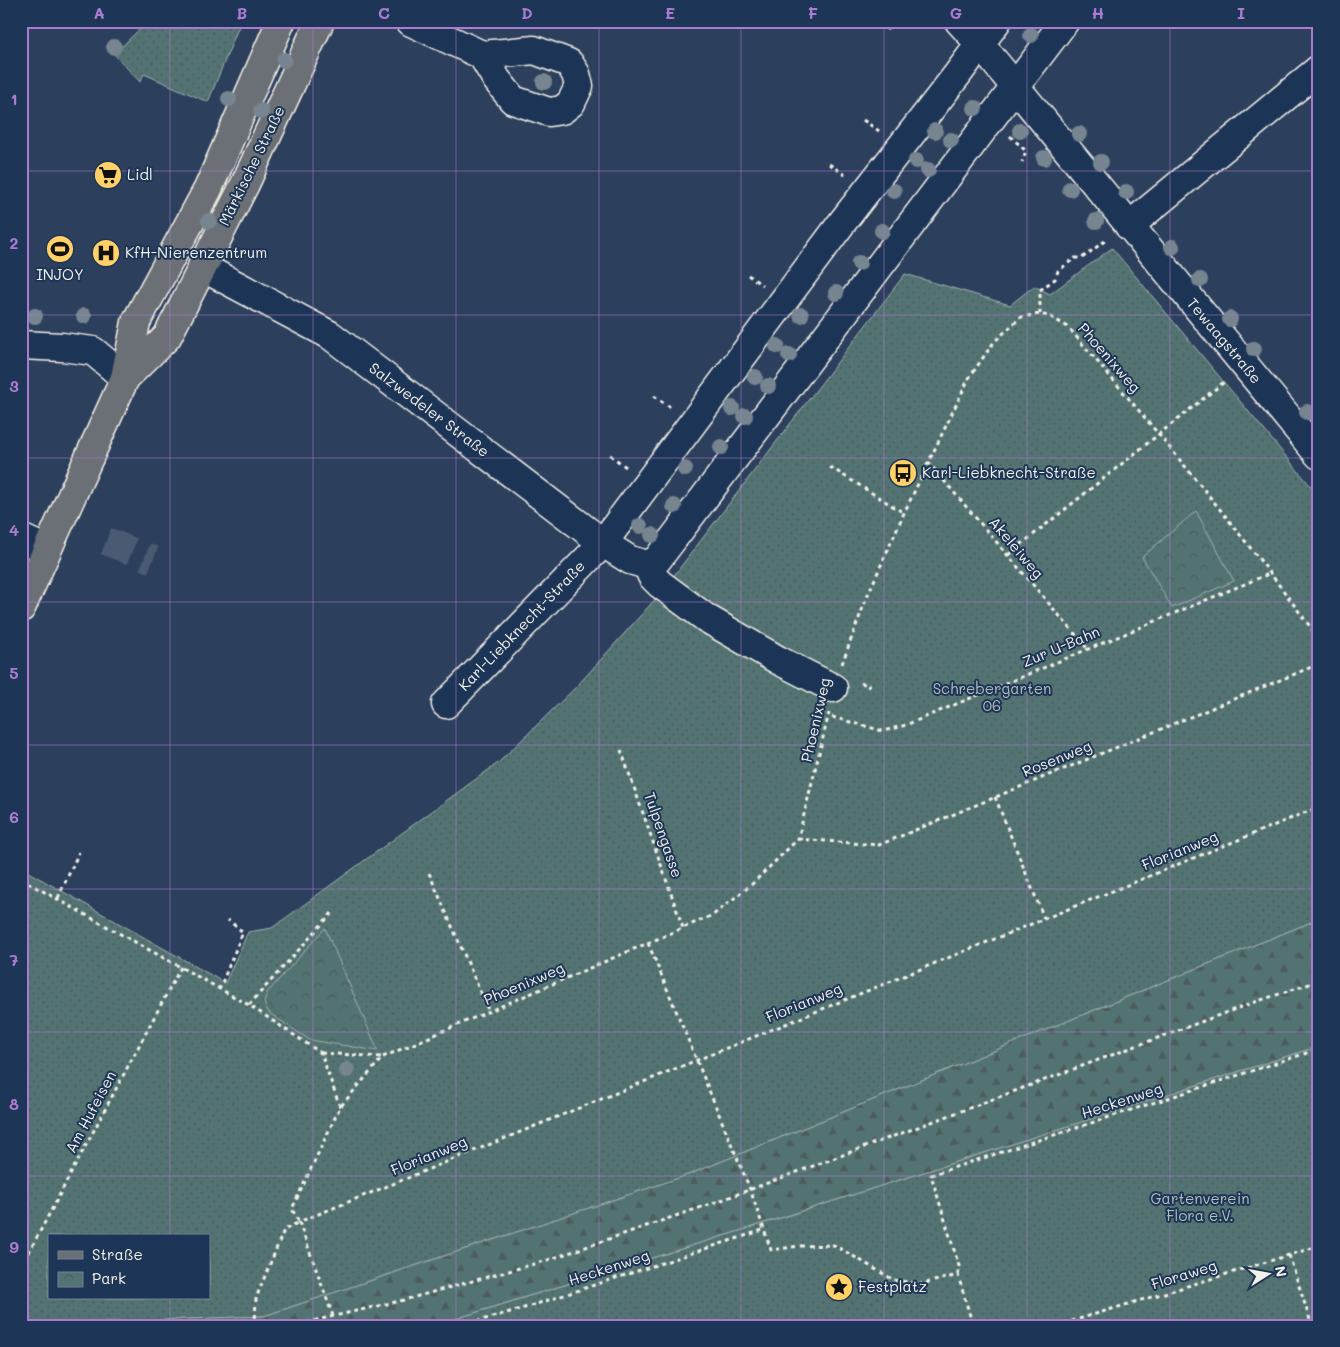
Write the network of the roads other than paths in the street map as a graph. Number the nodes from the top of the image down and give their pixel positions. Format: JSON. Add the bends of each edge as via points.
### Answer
{"nodes":[{"id":1,"x":281,"y":21,"type":"edge"},
{"id":2,"x":320,"y":21,"type":"edge"},
{"id":3,"x":409,"y":21,"type":"edge"},
{"id":4,"x":959,"y":21,"type":"edge"},
{"id":5,"x":997,"y":21,"type":"edge"},
{"id":6,"x":1066,"y":21,"type":"edge"},
{"id":7,"x":980,"y":44,"type":"junction"},
{"id":8,"x":482,"y":55,"type":"dead end"},
{"id":9,"x":1319,"y":69,"type":"edge"},
{"id":10,"x":1016,"y":88,"type":"junction"},
{"id":11,"x":1128,"y":225,"type":"junction"},
{"id":12,"x":202,"y":267,"type":"junction"},
{"id":13,"x":21,"y":345,"type":"edge"},
{"id":14,"x":125,"y":378,"type":"junction"},
{"id":15,"x":1319,"y":455,"type":"edge"},
{"id":16,"x":21,"y":538,"type":"edge"},
{"id":17,"x":603,"y":543,"type":"junction"},
{"id":18,"x":47,"y":550,"type":"junction"},
{"id":19,"x":646,"y":564,"type":"junction"},
{"id":20,"x":21,"y":608,"type":"edge"},
{"id":21,"x":833,"y":688,"type":"road end"},
{"id":22,"x":446,"y":704,"type":"dead end"}],
"edges":[{"from":1,"to":14,"type":"main road","name":"Märkische Straße","via":[[208,190],[136,322]]},
{"from":2,"to":12,"type":"main road","name":"Märkische Straße","via":[[245,184]]},
{"from":3,"to":8,"type":"street"},
{"from":4,"to":7,"type":"street","name":"Tewaagstraße"},
{"from":5,"to":7,"type":"street","name":"Karl-Liebknecht-Straße"},
{"from":6,"to":10,"type":"street"},
{"from":7,"to":10,"type":"street","name":"Tewaagstraße"},
{"from":7,"to":17,"type":"street","name":"Karl-Liebknecht-Straße"},
{"from":9,"to":11,"type":"street"},
{"from":10,"to":11,"type":"street","name":"Tewaagstraße"},
{"from":10,"to":19,"type":"street","via":[[657,560]]},
{"from":11,"to":15,"type":"street","name":"Tewaagstraße"},
{"from":12,"to":14,"type":"main road","name":"Märkische Straße","via":[[167,337]]},
{"from":12,"to":17,"type":"street","name":"Salzwedeler Straße","via":[[330,335]]},
{"from":13,"to":14,"type":"street","via":[[93,351]]},
{"from":14,"to":18,"type":"main road","name":"Märkische Straße"},
{"from":16,"to":18,"type":"street"},
{"from":17,"to":19,"type":"street","name":"Salzwedeler Straße","via":[[630,560]]},
{"from":17,"to":22,"type":"street","name":"Karl-Liebknecht-Straße"},
{"from":18,"to":20,"type":"main road","name":"Märkische Straße"},
{"from":19,"to":21,"type":"street","via":[[660,584]]}]}
